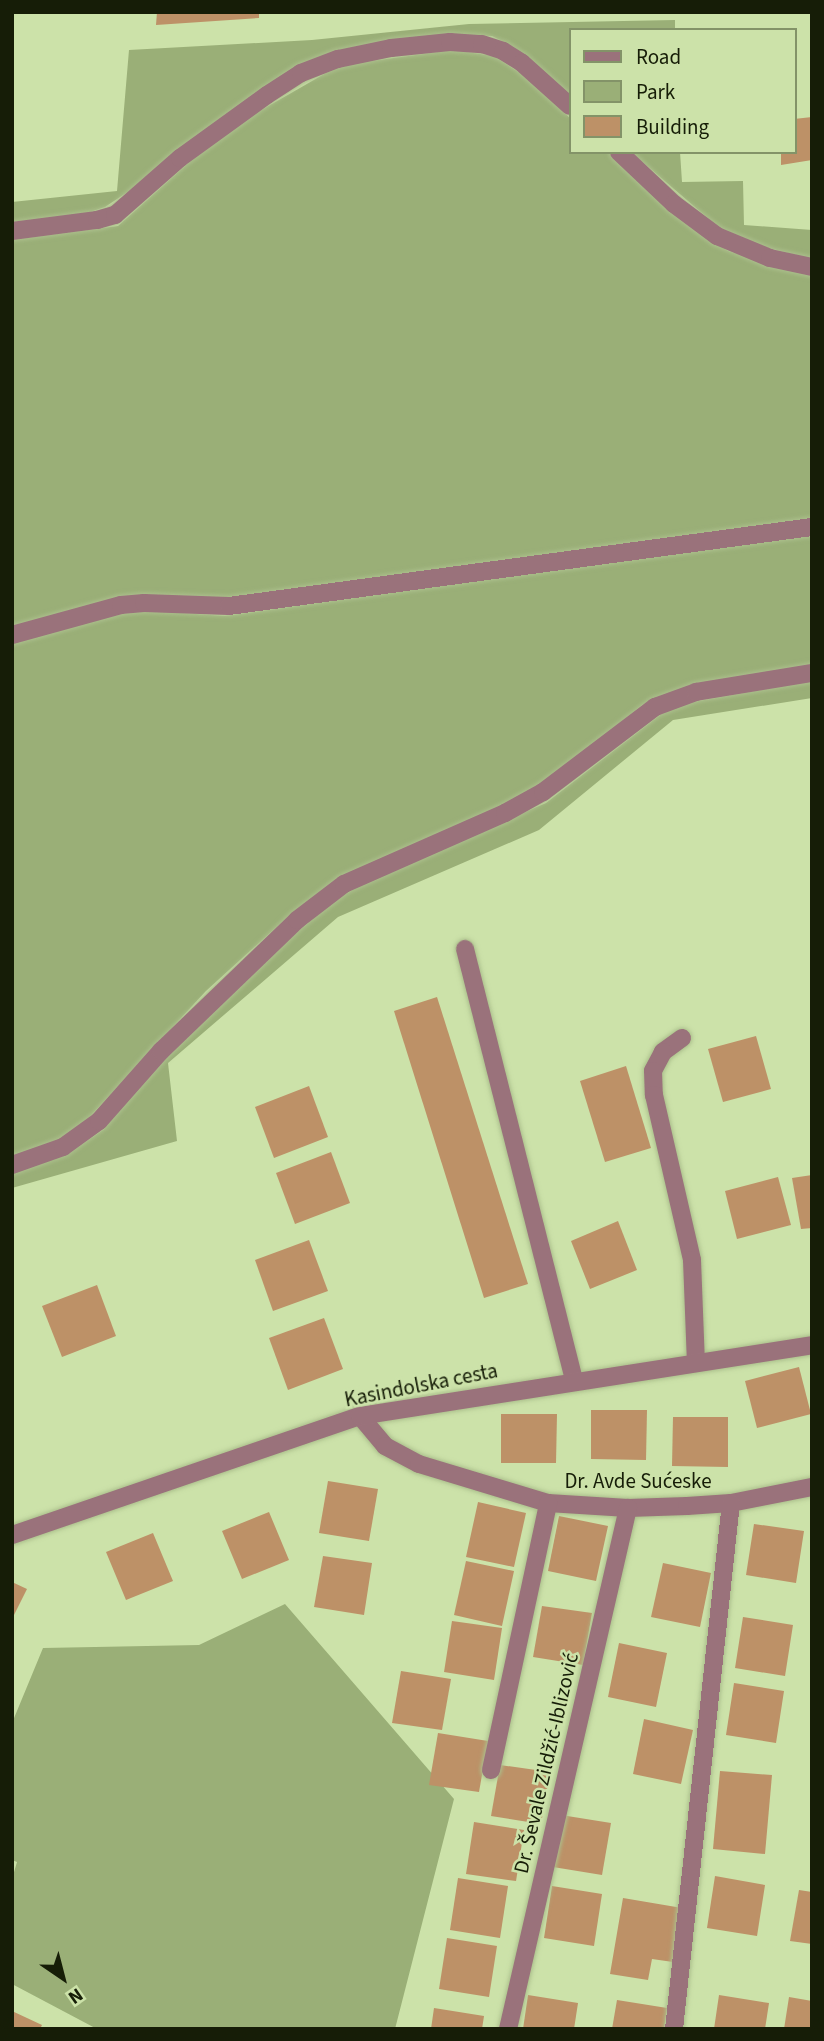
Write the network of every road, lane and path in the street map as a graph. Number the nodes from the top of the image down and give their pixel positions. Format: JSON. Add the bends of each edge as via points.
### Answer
{"nodes":[{"id":1,"x":568,"y":104,"type":"edge"},
{"id":2,"x":621,"y":154,"type":"edge"},
{"id":3,"x":12,"y":230,"type":"edge"},
{"id":4,"x":812,"y":267,"type":"edge"},
{"id":5,"x":812,"y":527,"type":"edge"},
{"id":6,"x":12,"y":635,"type":"edge"},
{"id":7,"x":812,"y":673,"type":"edge"},
{"id":8,"x":466,"y":949,"type":"dead end"},
{"id":9,"x":682,"y":1038,"type":"dead end"},
{"id":10,"x":12,"y":1165,"type":"edge"},
{"id":11,"x":812,"y":1345,"type":"edge"},
{"id":12,"x":696,"y":1363,"type":"junction"},
{"id":13,"x":574,"y":1381,"type":"junction"},
{"id":14,"x":360,"y":1416,"type":"junction"},
{"id":15,"x":812,"y":1487,"type":"edge"},
{"id":16,"x":548,"y":1503,"type":"junction"},
{"id":17,"x":731,"y":1503,"type":"junction"},
{"id":18,"x":628,"y":1508,"type":"junction"},
{"id":19,"x":12,"y":1535,"type":"edge"},
{"id":20,"x":491,"y":1770,"type":"dead end"},
{"id":21,"x":508,"y":2029,"type":"edge"},
{"id":22,"x":674,"y":2029,"type":"edge"}],
"edges":[{"from":1,"to":3,"type":"street","via":[[522,62],[482,44],[426,44],[338,59],[301,73],[247,109],[115,215]]},
{"from":2,"to":4,"type":"street","via":[[674,204],[717,236],[770,257]]},
{"from":5,"to":6,"type":"street","via":[[229,606],[121,606]]},
{"from":7,"to":10,"type":"street","via":[[696,692],[654,707],[515,808],[344,884],[297,920],[190,1023],[99,1121],[64,1147]]},
{"from":8,"to":13,"type":"street"},
{"from":9,"to":12,"type":"street","via":[[663,1052],[653,1071],[654,1095],[692,1260]]},
{"from":11,"to":12,"type":"street","name":"Kasindolska cesta"},
{"from":12,"to":13,"type":"street","name":"Kasindolska cesta"},
{"from":13,"to":14,"type":"street","name":"Kasindolska cesta"},
{"from":14,"to":16,"type":"street","name":"Dr. Avde Sućeske","via":[[385,1446],[419,1464]]},
{"from":14,"to":19,"type":"street","name":"Kasindolska cesta"},
{"from":15,"to":17,"type":"street","name":"Dr. Avde Sućeske"},
{"from":16,"to":18,"type":"street","name":"Dr. Avde Sućeske"},
{"from":16,"to":20,"type":"street"},
{"from":17,"to":18,"type":"street","name":"Dr. Avde Sućeske"},
{"from":17,"to":22,"type":"street"},
{"from":18,"to":21,"type":"street","name":"Dr. Ševale Zildžić-Iblizović"}]}
